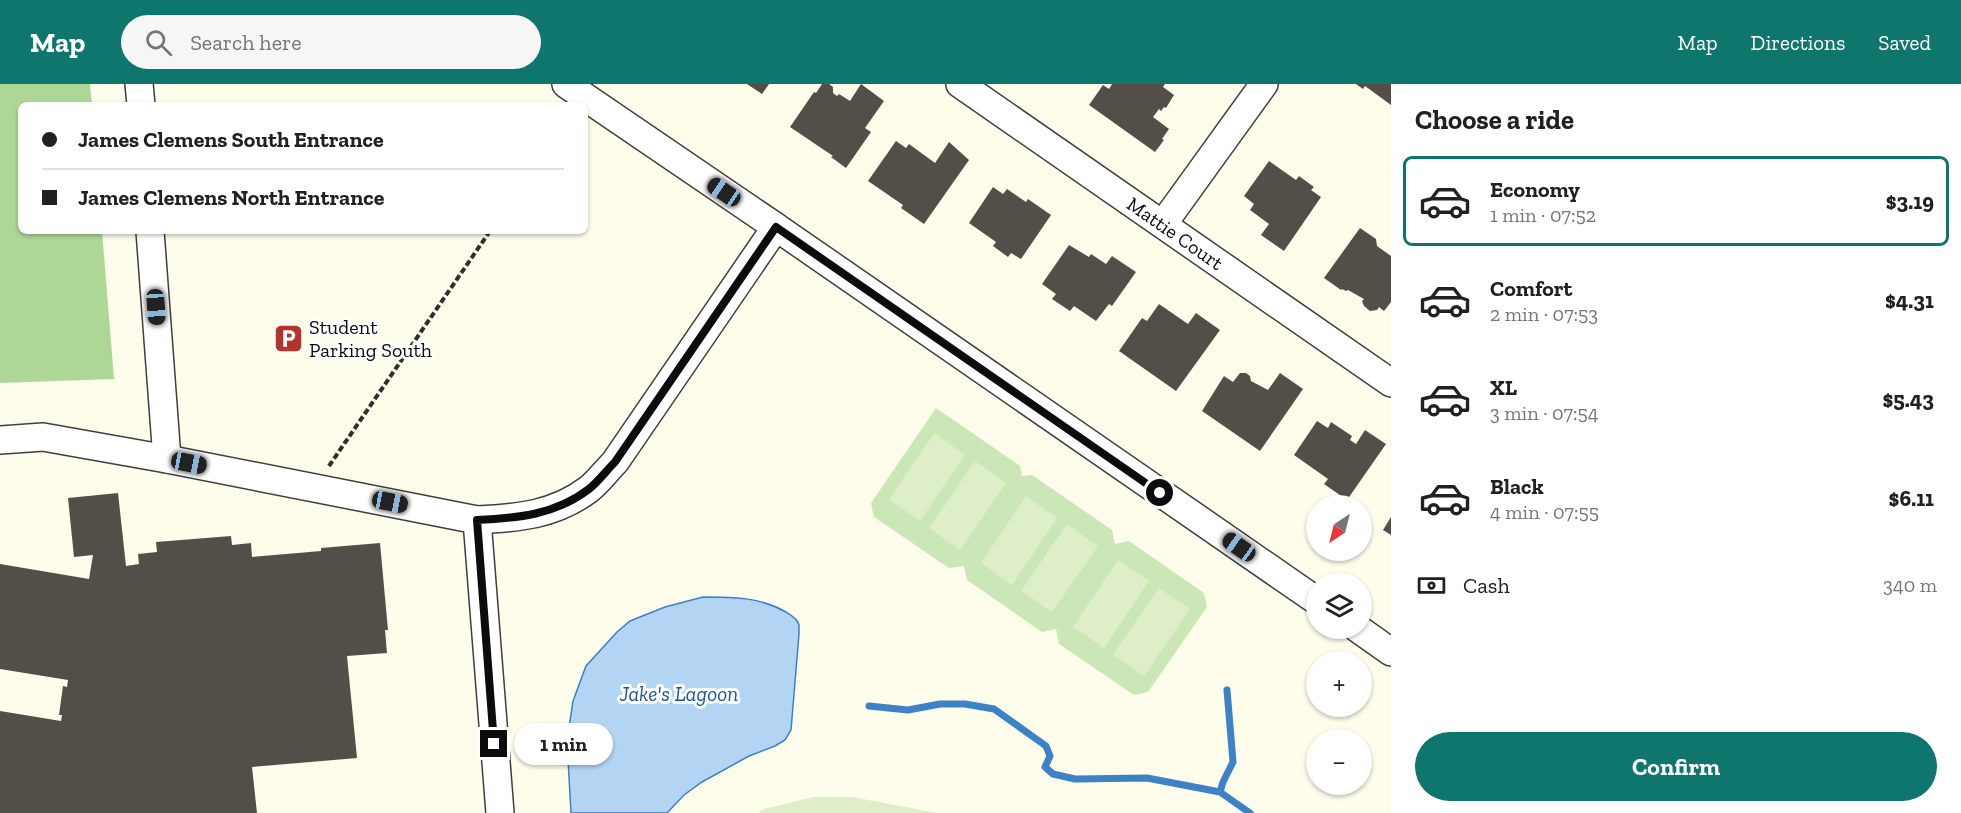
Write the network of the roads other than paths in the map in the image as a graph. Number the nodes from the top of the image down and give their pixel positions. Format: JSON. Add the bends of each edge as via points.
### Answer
{"nodes":[{"id":1,"x":140,"y":84,"type":"edge"},
{"id":2,"x":566,"y":84,"type":"edge"},
{"id":3,"x":960,"y":84,"type":"edge"},
{"id":4,"x":1264,"y":84,"type":"edge"},
{"id":5,"x":141,"y":102,"type":"edge"},
{"id":6,"x":1164,"y":224,"type":"junction"},
{"id":7,"x":776,"y":227,"type":"junction"},
{"id":8,"x":150,"y":234,"type":"edge"},
{"id":9,"x":1391,"y":383,"type":"edge"},
{"id":10,"x":0,"y":440,"type":"edge"},
{"id":11,"x":167,"y":459,"type":"junction"},
{"id":12,"x":477,"y":520,"type":"junction"},
{"id":13,"x":1306,"y":593,"type":"edge"},
{"id":14,"x":1372,"y":639,"type":"edge"},
{"id":15,"x":1391,"y":652,"type":"edge"},
{"id":16,"x":500,"y":813,"type":"edge"}],
"edges":[{"from":1,"to":5,"type":"street"},
{"from":2,"to":7,"type":"street"},
{"from":3,"to":6,"type":"street","name":"Mattie Court"},
{"from":4,"to":6,"type":"street"},
{"from":6,"to":9,"type":"street","name":"Mattie Court"},
{"from":7,"to":12,"type":"street","via":[[615,462],[590,489],[558,508],[517,518]]},
{"from":7,"to":13,"type":"street"},
{"from":8,"to":11,"type":"street"},
{"from":10,"to":11,"type":"street","via":[[43,437]]},
{"from":11,"to":12,"type":"street"},
{"from":12,"to":16,"type":"street"},
{"from":14,"to":15,"type":"street"}]}
